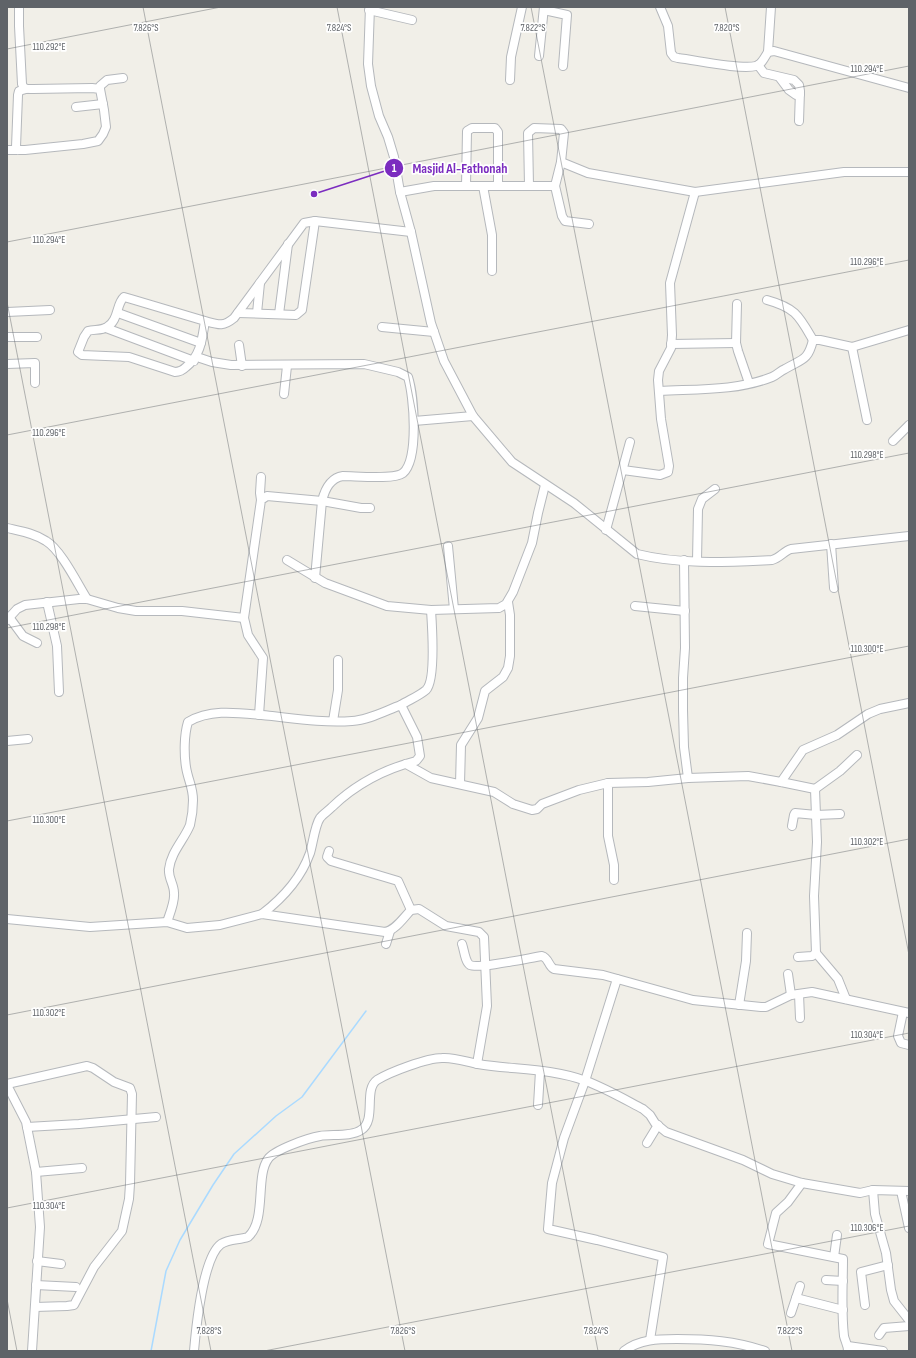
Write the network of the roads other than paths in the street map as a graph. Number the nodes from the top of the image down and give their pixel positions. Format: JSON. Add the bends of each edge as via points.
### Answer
{"nodes":[{"id":1,"x":19,"y":7,"type":"edge"},
{"id":2,"x":522,"y":7,"type":"edge"},
{"id":3,"x":660,"y":7,"type":"edge"},
{"id":4,"x":771,"y":7,"type":"edge"},
{"id":5,"x":369,"y":8,"type":"edge"},
{"id":6,"x":544,"y":8,"type":"edge"},
{"id":7,"x":412,"y":20,"type":"dead end"},
{"id":8,"x":768,"y":52,"type":"junction"},
{"id":9,"x":539,"y":56,"type":"dead end"},
{"id":10,"x":758,"y":65,"type":"junction"},
{"id":11,"x":563,"y":66,"type":"dead end"},
{"id":12,"x":123,"y":78,"type":"dead end"},
{"id":13,"x":510,"y":80,"type":"dead end"},
{"id":14,"x":909,"y":88,"type":"edge"},
{"id":15,"x":26,"y":89,"type":"junction"},
{"id":16,"x":100,"y":90,"type":"junction"},
{"id":17,"x":103,"y":104,"type":"junction"},
{"id":18,"x":76,"y":106,"type":"dead end"},
{"id":19,"x":799,"y":121,"type":"dead end"},
{"id":20,"x":7,"y":150,"type":"edge"},
{"id":21,"x":18,"y":150,"type":"junction"},
{"id":22,"x":561,"y":162,"type":"junction"},
{"id":23,"x":909,"y":172,"type":"edge"},
{"id":24,"x":466,"y":186,"type":"junction"},
{"id":25,"x":483,"y":186,"type":"junction"},
{"id":26,"x":498,"y":186,"type":"junction"},
{"id":27,"x":529,"y":186,"type":"junction"},
{"id":28,"x":555,"y":186,"type":"junction"},
{"id":29,"x":400,"y":192,"type":"junction"},
{"id":30,"x":695,"y":192,"type":"junction"},
{"id":31,"x":316,"y":222,"type":"junction"},
{"id":32,"x":589,"y":224,"type":"dead end"},
{"id":33,"x":411,"y":232,"type":"junction"},
{"id":34,"x":288,"y":244,"type":"junction"},
{"id":35,"x":492,"y":271,"type":"dead end"},
{"id":36,"x":260,"y":282,"type":"junction"},
{"id":37,"x":768,"y":300,"type":"dead end"},
{"id":38,"x":737,"y":304,"type":"dead end"},
{"id":39,"x":50,"y":310,"type":"dead end"},
{"id":40,"x":7,"y":312,"type":"edge"},
{"id":41,"x":118,"y":313,"type":"junction"},
{"id":42,"x":238,"y":313,"type":"junction"},
{"id":43,"x":257,"y":313,"type":"junction"},
{"id":44,"x":280,"y":314,"type":"junction"},
{"id":45,"x":205,"y":321,"type":"junction"},
{"id":46,"x":382,"y":327,"type":"dead end"},
{"id":47,"x":106,"y":328,"type":"junction"},
{"id":48,"x":909,"y":330,"type":"edge"},
{"id":49,"x":434,"y":332,"type":"junction"},
{"id":50,"x":7,"y":337,"type":"edge"},
{"id":51,"x":36,"y":337,"type":"dead end"},
{"id":52,"x":813,"y":340,"type":"junction"},
{"id":53,"x":736,"y":342,"type":"junction"},
{"id":54,"x":201,"y":343,"type":"junction"},
{"id":55,"x":671,"y":344,"type":"junction"},
{"id":56,"x":239,"y":345,"type":"dead end"},
{"id":57,"x":852,"y":347,"type":"junction"},
{"id":58,"x":195,"y":359,"type":"junction"},
{"id":59,"x":7,"y":364,"type":"edge"},
{"id":60,"x":242,"y":366,"type":"junction"},
{"id":61,"x":286,"y":366,"type":"junction"},
{"id":62,"x":35,"y":383,"type":"dead end"},
{"id":63,"x":748,"y":383,"type":"junction"},
{"id":64,"x":660,"y":391,"type":"junction"},
{"id":65,"x":284,"y":394,"type":"dead end"},
{"id":66,"x":473,"y":416,"type":"junction"},
{"id":67,"x":867,"y":420,"type":"dead end"},
{"id":68,"x":414,"y":421,"type":"junction"},
{"id":69,"x":909,"y":425,"type":"edge"},
{"id":70,"x":893,"y":441,"type":"dead end"},
{"id":71,"x":630,"y":442,"type":"dead end"},
{"id":72,"x":623,"y":470,"type":"junction"},
{"id":73,"x":261,"y":477,"type":"dead end"},
{"id":74,"x":545,"y":485,"type":"junction"},
{"id":75,"x":715,"y":489,"type":"dead end"},
{"id":76,"x":261,"y":500,"type":"junction"},
{"id":77,"x":322,"y":501,"type":"junction"},
{"id":78,"x":370,"y":508,"type":"dead end"},
{"id":79,"x":7,"y":528,"type":"edge"},
{"id":80,"x":606,"y":530,"type":"junction"},
{"id":81,"x":909,"y":536,"type":"edge"},
{"id":82,"x":831,"y":544,"type":"junction"},
{"id":83,"x":448,"y":546,"type":"dead end"},
{"id":84,"x":287,"y":560,"type":"dead end"},
{"id":85,"x":684,"y":560,"type":"junction"},
{"id":86,"x":697,"y":561,"type":"junction"},
{"id":87,"x":315,"y":578,"type":"junction"},
{"id":88,"x":834,"y":588,"type":"dead end"},
{"id":89,"x":88,"y":599,"type":"junction"},
{"id":90,"x":47,"y":602,"type":"junction"},
{"id":91,"x":508,"y":602,"type":"junction"},
{"id":92,"x":635,"y":606,"type":"dead end"},
{"id":93,"x":454,"y":609,"type":"junction"},
{"id":94,"x":431,"y":610,"type":"junction"},
{"id":95,"x":685,"y":611,"type":"junction"},
{"id":96,"x":8,"y":618,"type":"edge"},
{"id":97,"x":244,"y":618,"type":"junction"},
{"id":98,"x":36,"y":643,"type":"dead end"},
{"id":99,"x":338,"y":660,"type":"dead end"},
{"id":100,"x":60,"y":692,"type":"dead end"},
{"id":101,"x":909,"y":703,"type":"edge"},
{"id":102,"x":401,"y":705,"type":"junction"},
{"id":103,"x":259,"y":715,"type":"junction"},
{"id":104,"x":334,"y":721,"type":"junction"},
{"id":105,"x":28,"y":739,"type":"dead end"},
{"id":106,"x":7,"y":741,"type":"edge"},
{"id":107,"x":857,"y":755,"type":"dead end"},
{"id":108,"x":406,"y":764,"type":"junction"},
{"id":109,"x":688,"y":778,"type":"junction"},
{"id":110,"x":781,"y":782,"type":"junction"},
{"id":111,"x":608,"y":783,"type":"junction"},
{"id":112,"x":460,"y":784,"type":"junction"},
{"id":113,"x":815,"y":789,"type":"junction"},
{"id":114,"x":840,"y":814,"type":"dead end"},
{"id":115,"x":816,"y":815,"type":"junction"},
{"id":116,"x":792,"y":826,"type":"dead end"},
{"id":117,"x":329,"y":851,"type":"dead end"},
{"id":118,"x":614,"y":880,"type":"dead end"},
{"id":119,"x":411,"y":910,"type":"junction"},
{"id":120,"x":262,"y":914,"type":"junction"},
{"id":121,"x":7,"y":919,"type":"edge"},
{"id":122,"x":167,"y":922,"type":"junction"},
{"id":123,"x":390,"y":931,"type":"junction"},
{"id":124,"x":747,"y":933,"type":"dead end"},
{"id":125,"x":386,"y":944,"type":"dead end"},
{"id":126,"x":462,"y":944,"type":"dead end"},
{"id":127,"x":816,"y":953,"type":"junction"},
{"id":128,"x":798,"y":957,"type":"dead end"},
{"id":129,"x":486,"y":966,"type":"junction"},
{"id":130,"x":788,"y":974,"type":"dead end"},
{"id":131,"x":617,"y":979,"type":"junction"},
{"id":132,"x":795,"y":995,"type":"junction"},
{"id":133,"x":846,"y":999,"type":"junction"},
{"id":134,"x":739,"y":1005,"type":"junction"},
{"id":135,"x":906,"y":1013,"type":"edge"},
{"id":136,"x":800,"y":1018,"type":"dead end"},
{"id":137,"x":909,"y":1045,"type":"edge"},
{"id":138,"x":477,"y":1064,"type":"junction"},
{"id":139,"x":540,"y":1070,"type":"junction"},
{"id":140,"x":585,"y":1080,"type":"junction"},
{"id":141,"x":7,"y":1084,"type":"edge"},
{"id":142,"x":538,"y":1105,"type":"dead end"},
{"id":143,"x":156,"y":1116,"type":"dead end"},
{"id":144,"x":132,"y":1119,"type":"junction"},
{"id":145,"x":658,"y":1125,"type":"junction"},
{"id":146,"x":27,"y":1127,"type":"junction"},
{"id":147,"x":647,"y":1143,"type":"dead end"},
{"id":148,"x":82,"y":1168,"type":"dead end"},
{"id":149,"x":36,"y":1172,"type":"junction"},
{"id":150,"x":802,"y":1183,"type":"junction"},
{"id":151,"x":873,"y":1190,"type":"junction"},
{"id":152,"x":905,"y":1191,"type":"edge"},
{"id":153,"x":909,"y":1228,"type":"edge"},
{"id":154,"x":836,"y":1235,"type":"dead end"},
{"id":155,"x":834,"y":1257,"type":"junction"},
{"id":156,"x":37,"y":1261,"type":"junction"},
{"id":157,"x":62,"y":1264,"type":"dead end"},
{"id":158,"x":888,"y":1265,"type":"junction"},
{"id":159,"x":826,"y":1280,"type":"dead end"},
{"id":160,"x":843,"y":1281,"type":"junction"},
{"id":161,"x":36,"y":1285,"type":"junction"},
{"id":162,"x":800,"y":1286,"type":"dead end"},
{"id":163,"x":76,"y":1287,"type":"dead end"},
{"id":164,"x":796,"y":1298,"type":"junction"},
{"id":165,"x":865,"y":1305,"type":"dead end"},
{"id":166,"x":35,"y":1307,"type":"junction"},
{"id":167,"x":843,"y":1310,"type":"junction"},
{"id":168,"x":790,"y":1313,"type":"dead end"},
{"id":169,"x":909,"y":1320,"type":"edge"},
{"id":170,"x":909,"y":1326,"type":"edge"},
{"id":171,"x":879,"y":1335,"type":"dead end"},
{"id":172,"x":650,"y":1340,"type":"junction"},
{"id":173,"x":848,"y":1348,"type":"edge"},
{"id":174,"x":752,"y":1349,"type":"edge"},
{"id":175,"x":32,"y":1351,"type":"edge"},
{"id":176,"x":194,"y":1351,"type":"edge"},
{"id":177,"x":624,"y":1351,"type":"edge"},
{"id":178,"x":765,"y":1351,"type":"edge"},
{"id":179,"x":883,"y":1351,"type":"edge"}],
"edges":[{"from":1,"to":15,"type":"street","via":[[22,84]]},
{"from":2,"to":13,"type":"street","via":[[511,57]]},
{"from":3,"to":10,"type":"street","via":[[668,26],[670,49],[674,57],[738,66]]},
{"from":4,"to":8,"type":"street"},
{"from":5,"to":7,"type":"street"},
{"from":5,"to":29,"type":"street","via":[[370,86],[390,143]]},
{"from":6,"to":9,"type":"street"},
{"from":6,"to":11,"type":"street","via":[[567,14]]},
{"from":8,"to":10,"type":"street"},
{"from":8,"to":14,"type":"street","via":[[774,51]]},
{"from":10,"to":19,"type":"street","via":[[764,73],[797,82],[800,87]]},
{"from":12,"to":16,"type":"street","via":[[105,81]]},
{"from":15,"to":16,"type":"street"},
{"from":15,"to":21,"type":"street","via":[[19,91],[18,95]]},
{"from":16,"to":17,"type":"street"},
{"from":17,"to":18,"type":"street"},
{"from":17,"to":21,"type":"street","via":[[106,127],[98,141]]},
{"from":20,"to":21,"type":"street"},
{"from":22,"to":27,"type":"street","via":[[564,133],[562,130],[530,130]]},
{"from":22,"to":28,"type":"street"},
{"from":22,"to":30,"type":"street","via":[[588,173]]},
{"from":23,"to":30,"type":"street","via":[[844,172]]},
{"from":24,"to":25,"type":"street"},
{"from":24,"to":26,"type":"street","via":[[467,131],[472,128],[495,128],[498,132]]},
{"from":24,"to":29,"type":"street","via":[[434,186]]},
{"from":25,"to":26,"type":"street"},
{"from":25,"to":35,"type":"street","via":[[492,235]]},
{"from":26,"to":27,"type":"street"},
{"from":27,"to":28,"type":"street"},
{"from":28,"to":32,"type":"street","via":[[565,221]]},
{"from":29,"to":33,"type":"street"},
{"from":30,"to":55,"type":"street","via":[[670,283]]},
{"from":31,"to":33,"type":"street"},
{"from":31,"to":34,"type":"street","via":[[304,223]]},
{"from":31,"to":44,"type":"street","via":[[302,310],[296,315]]},
{"from":33,"to":49,"type":"street"},
{"from":34,"to":36,"type":"street"},
{"from":34,"to":44,"type":"street"},
{"from":36,"to":42,"type":"street"},
{"from":36,"to":43,"type":"street"},
{"from":37,"to":52,"type":"street","via":[[796,313]]},
{"from":38,"to":53,"type":"street"},
{"from":39,"to":40,"type":"street"},
{"from":41,"to":45,"type":"street","via":[[124,297]]},
{"from":41,"to":47,"type":"street"},
{"from":41,"to":54,"type":"street"},
{"from":42,"to":43,"type":"street"},
{"from":42,"to":45,"type":"street","via":[[224,325]]},
{"from":43,"to":44,"type":"street"},
{"from":45,"to":54,"type":"street"},
{"from":46,"to":49,"type":"street"},
{"from":47,"to":58,"type":"street"},
{"from":47,"to":58,"type":"street","via":[[88,331],[78,353],[129,357],[175,372],[182,370]]},
{"from":48,"to":57,"type":"street"},
{"from":49,"to":66,"type":"street","via":[[444,361]]},
{"from":50,"to":51,"type":"street"},
{"from":52,"to":57,"type":"street"},
{"from":52,"to":63,"type":"street","via":[[810,353],[802,360],[774,376]]},
{"from":53,"to":55,"type":"street"},
{"from":53,"to":63,"type":"street"},
{"from":54,"to":58,"type":"street"},
{"from":55,"to":64,"type":"street","via":[[659,371]]},
{"from":56,"to":60,"type":"street"},
{"from":57,"to":67,"type":"street"},
{"from":58,"to":60,"type":"street"},
{"from":59,"to":62,"type":"street","via":[[34,363]]},
{"from":60,"to":61,"type":"street"},
{"from":61,"to":65,"type":"street"},
{"from":61,"to":68,"type":"street","via":[[364,364],[398,372],[408,377]]},
{"from":63,"to":64,"type":"street","via":[[719,388]]},
{"from":64,"to":72,"type":"street","via":[[668,472],[660,475]]},
{"from":66,"to":68,"type":"street"},
{"from":66,"to":74,"type":"street","via":[[512,462]]},
{"from":68,"to":77,"type":"street","via":[[412,458],[403,473],[392,477],[338,477],[328,485]]},
{"from":69,"to":70,"type":"street"},
{"from":71,"to":72,"type":"street"},
{"from":72,"to":80,"type":"street"},
{"from":73,"to":76,"type":"street"},
{"from":74,"to":80,"type":"street","via":[[574,503]]},
{"from":74,"to":91,"type":"street","via":[[532,543]]},
{"from":75,"to":86,"type":"street","via":[[702,499],[698,509]]},
{"from":76,"to":77,"type":"street","via":[[266,496]]},
{"from":76,"to":97,"type":"street"},
{"from":77,"to":78,"type":"street"},
{"from":77,"to":87,"type":"street"},
{"from":79,"to":89,"type":"street","via":[[38,536],[51,544]]},
{"from":80,"to":85,"type":"street","via":[[637,554]]},
{"from":81,"to":82,"type":"street"},
{"from":82,"to":86,"type":"street","via":[[792,549],[772,560]]},
{"from":82,"to":88,"type":"street"},
{"from":83,"to":93,"type":"street"},
{"from":84,"to":87,"type":"street"},
{"from":85,"to":86,"type":"street"},
{"from":85,"to":95,"type":"street"},
{"from":87,"to":94,"type":"street","via":[[387,606]]},
{"from":89,"to":90,"type":"street"},
{"from":89,"to":97,"type":"street","via":[[136,611],[182,611]]},
{"from":90,"to":96,"type":"street","via":[[25,605]]},
{"from":90,"to":100,"type":"street","via":[[57,646]]},
{"from":91,"to":93,"type":"street","via":[[499,608]]},
{"from":91,"to":112,"type":"street","via":[[508,668],[503,677],[485,691],[478,718],[461,745]]},
{"from":92,"to":95,"type":"street"},
{"from":93,"to":94,"type":"street"},
{"from":94,"to":102,"type":"street","via":[[430,684],[426,690]]},
{"from":95,"to":109,"type":"street","via":[[683,710]]},
{"from":96,"to":98,"type":"street","via":[[23,636]]},
{"from":97,"to":103,"type":"street","via":[[248,635],[263,658]]},
{"from":99,"to":104,"type":"street"},
{"from":101,"to":110,"type":"street","via":[[868,714],[837,735],[804,750]]},
{"from":102,"to":104,"type":"street","via":[[360,720]]},
{"from":102,"to":108,"type":"street","via":[[417,737],[420,756],[416,761]]},
{"from":103,"to":104,"type":"street"},
{"from":103,"to":122,"type":"street","via":[[233,712],[207,714],[188,722],[185,730],[186,768],[192,790],[192,814],[190,826],[171,861],[169,875],[174,899]]},
{"from":105,"to":106,"type":"street"},
{"from":107,"to":113,"type":"street"},
{"from":108,"to":112,"type":"street","via":[[430,778]]},
{"from":108,"to":120,"type":"street","via":[[378,775],[342,798],[320,819],[309,854],[292,886]]},
{"from":109,"to":110,"type":"street","via":[[748,776]]},
{"from":109,"to":111,"type":"street"},
{"from":110,"to":113,"type":"street"},
{"from":111,"to":112,"type":"street","via":[[578,790],[533,810],[513,804],[494,792]]},
{"from":111,"to":118,"type":"street","via":[[608,836],[614,865]]},
{"from":113,"to":115,"type":"street"},
{"from":114,"to":115,"type":"street"},
{"from":115,"to":116,"type":"street","via":[[795,813]]},
{"from":115,"to":127,"type":"street"},
{"from":117,"to":119,"type":"street","via":[[328,858],[331,862],[398,881]]},
{"from":119,"to":123,"type":"street"},
{"from":119,"to":129,"type":"street","via":[[419,909],[446,926],[483,934]]},
{"from":120,"to":122,"type":"street","via":[[220,925],[187,928]]},
{"from":120,"to":123,"type":"street"},
{"from":121,"to":122,"type":"street","via":[[90,927]]},
{"from":123,"to":125,"type":"street"},
{"from":124,"to":134,"type":"street","via":[[746,961]]},
{"from":126,"to":129,"type":"street","via":[[468,964]]},
{"from":127,"to":128,"type":"street","via":[[812,956]]},
{"from":127,"to":133,"type":"street","via":[[838,980]]},
{"from":129,"to":131,"type":"street","via":[[542,956],[552,968]]},
{"from":129,"to":138,"type":"street","via":[[486,1006]]},
{"from":130,"to":132,"type":"street"},
{"from":131,"to":134,"type":"street","via":[[693,1000]]},
{"from":131,"to":140,"type":"street"},
{"from":132,"to":133,"type":"street","via":[[812,992]]},
{"from":132,"to":134,"type":"street","via":[[766,1007]]},
{"from":132,"to":136,"type":"street"},
{"from":133,"to":135,"type":"street"},
{"from":135,"to":137,"type":"street","via":[[898,1036],[901,1043]]},
{"from":138,"to":139,"type":"street"},
{"from":138,"to":176,"type":"street","via":[[444,1057],[386,1076],[374,1083],[369,1120],[361,1130],[319,1136],[285,1148],[268,1159],[264,1167],[254,1229],[248,1237],[228,1241],[215,1249],[209,1264]]},
{"from":139,"to":140,"type":"street"},
{"from":139,"to":142,"type":"street"},
{"from":140,"to":145,"type":"street","via":[[643,1108]]},
{"from":140,"to":172,"type":"street","via":[[564,1138],[552,1183],[548,1229],[663,1257]]},
{"from":141,"to":144,"type":"street","via":[[79,1067],[90,1067],[110,1080],[130,1088]]},
{"from":141,"to":146,"type":"street"},
{"from":143,"to":144,"type":"street"},
{"from":144,"to":146,"type":"street"},
{"from":144,"to":166,"type":"street","via":[[129,1199],[122,1231],[94,1267],[74,1305]]},
{"from":145,"to":147,"type":"street"},
{"from":145,"to":150,"type":"street","via":[[666,1132],[743,1160],[772,1174]]},
{"from":146,"to":149,"type":"street"},
{"from":148,"to":149,"type":"street"},
{"from":149,"to":156,"type":"street","via":[[40,1227]]},
{"from":150,"to":151,"type":"street","via":[[860,1194]]},
{"from":150,"to":155,"type":"street","via":[[776,1213],[768,1244]]},
{"from":151,"to":152,"type":"street"},
{"from":151,"to":158,"type":"street","via":[[875,1214]]},
{"from":152,"to":153,"type":"street"},
{"from":154,"to":155,"type":"street"},
{"from":155,"to":160,"type":"street","via":[[843,1259]]},
{"from":156,"to":157,"type":"street"},
{"from":156,"to":161,"type":"street"},
{"from":158,"to":165,"type":"street","via":[[862,1270],[860,1274]]},
{"from":158,"to":169,"type":"street","via":[[894,1301]]},
{"from":159,"to":160,"type":"street"},
{"from":160,"to":167,"type":"street"},
{"from":161,"to":163,"type":"street"},
{"from":161,"to":166,"type":"street"},
{"from":162,"to":164,"type":"street"},
{"from":164,"to":167,"type":"street"},
{"from":164,"to":168,"type":"street"},
{"from":166,"to":175,"type":"street"},
{"from":167,"to":173,"type":"street","via":[[844,1338]]},
{"from":170,"to":171,"type":"street","via":[[884,1328]]},
{"from":172,"to":174,"type":"street","via":[[720,1340]]},
{"from":172,"to":177,"type":"street"},
{"from":173,"to":179,"type":"street"},
{"from":174,"to":178,"type":"street"}]}
